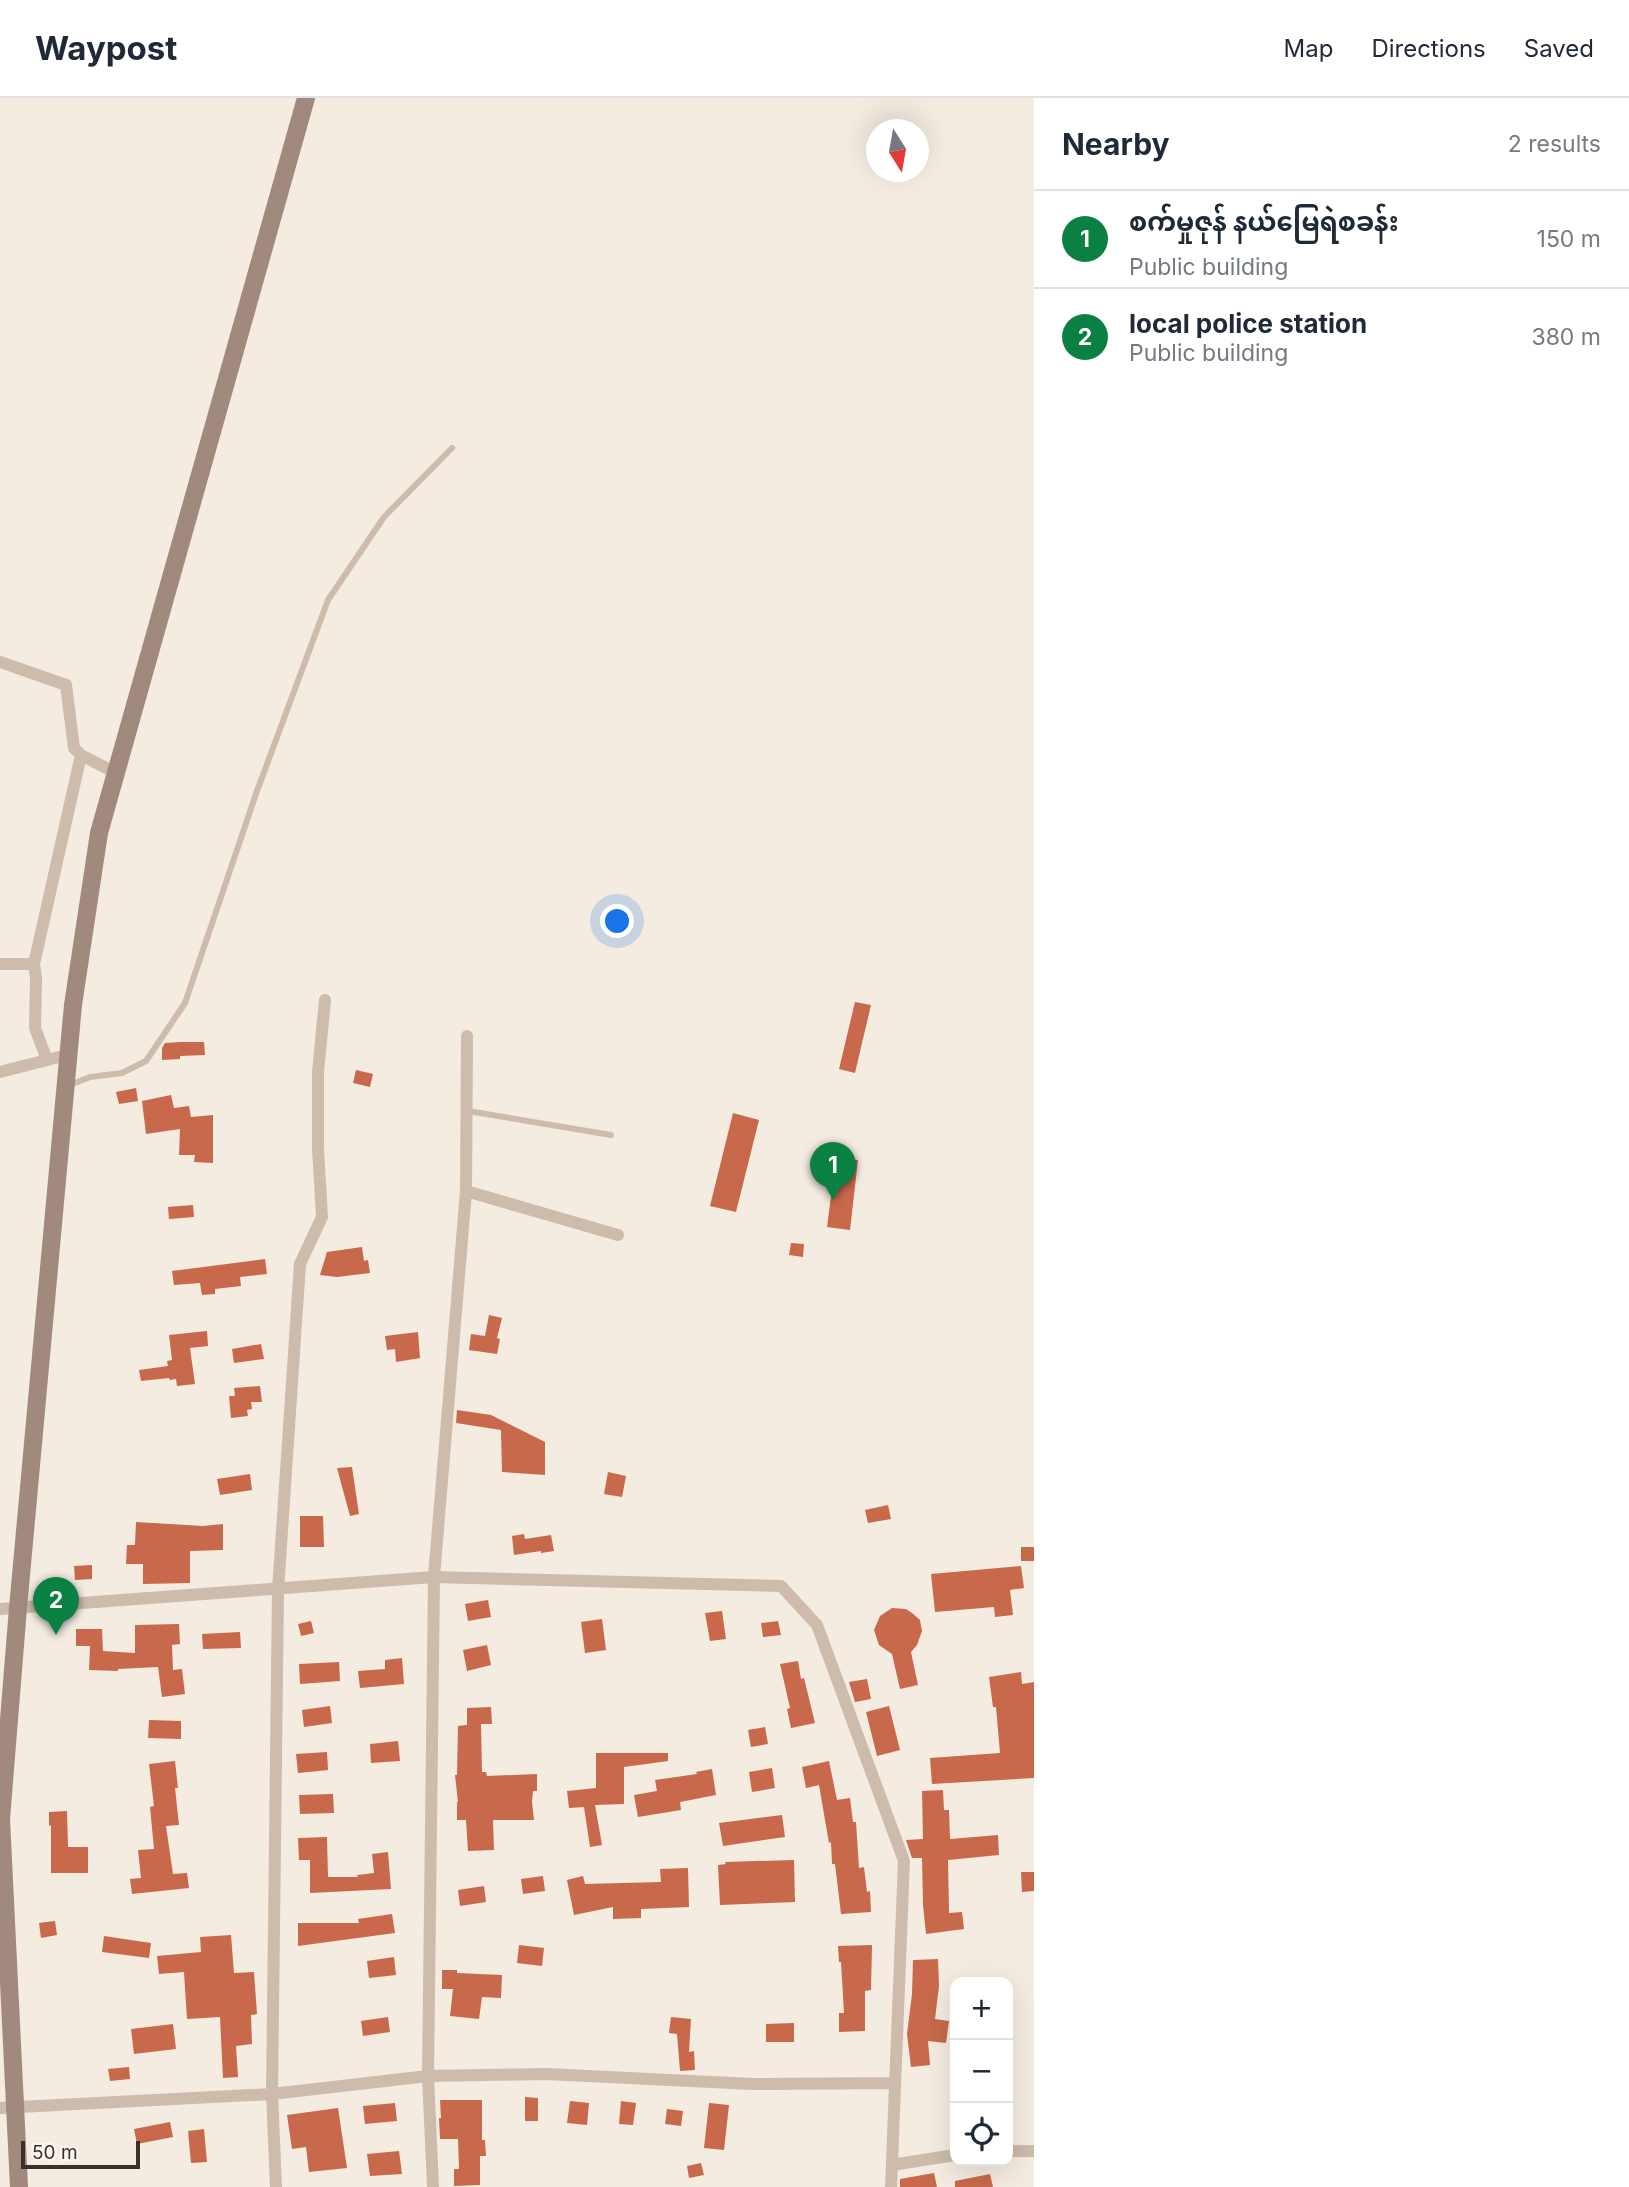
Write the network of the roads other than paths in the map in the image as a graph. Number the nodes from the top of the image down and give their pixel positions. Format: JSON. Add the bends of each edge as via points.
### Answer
{"nodes":[{"id":1,"x":306,"y":98,"type":"edge"},
{"id":2,"x":452,"y":448,"type":"dead end"},
{"id":3,"x":0,"y":662,"type":"edge"},
{"id":4,"x":81,"y":755,"type":"junction"},
{"id":5,"x":116,"y":772,"type":"junction"},
{"id":6,"x":0,"y":964,"type":"edge"},
{"id":7,"x":34,"y":964,"type":"junction"},
{"id":8,"x":325,"y":1000,"type":"dead end"},
{"id":9,"x":467,"y":1036,"type":"dead end"},
{"id":10,"x":67,"y":1055,"type":"junction"},
{"id":11,"x":47,"y":1060,"type":"junction"},
{"id":12,"x":0,"y":1072,"type":"edge"},
{"id":13,"x":65,"y":1086,"type":"junction"},
{"id":14,"x":467,"y":1111,"type":"junction"},
{"id":15,"x":611,"y":1135,"type":"dead end"},
{"id":16,"x":466,"y":1191,"type":"junction"},
{"id":17,"x":618,"y":1235,"type":"dead end"},
{"id":18,"x":434,"y":1577,"type":"junction"},
{"id":19,"x":278,"y":1590,"type":"junction"},
{"id":20,"x":9,"y":1609,"type":"edge"},
{"id":21,"x":428,"y":2076,"type":"junction"},
{"id":22,"x":894,"y":2083,"type":"junction"},
{"id":23,"x":272,"y":2095,"type":"junction"},
{"id":24,"x":8,"y":2108,"type":"edge"},
{"id":25,"x":1013,"y":2151,"type":"edge"},
{"id":26,"x":1034,"y":2151,"type":"edge"},
{"id":27,"x":950,"y":2156,"type":"edge"},
{"id":28,"x":892,"y":2165,"type":"junction"},
{"id":29,"x":19,"y":2187,"type":"edge"},
{"id":30,"x":276,"y":2187,"type":"edge"},
{"id":31,"x":433,"y":2187,"type":"edge"},
{"id":32,"x":891,"y":2187,"type":"edge"}],
"edges":[{"from":1,"to":5,"type":"main road"},
{"from":2,"to":13,"type":"lane","via":[[384,517],[328,600],[185,1003],[146,1061],[122,1073]]},
{"from":3,"to":4,"type":"street","via":[[66,685],[74,748]]},
{"from":4,"to":5,"type":"street"},
{"from":4,"to":7,"type":"street"},
{"from":5,"to":10,"type":"main road","via":[[99,833]]},
{"from":6,"to":7,"type":"street"},
{"from":7,"to":11,"type":"street","via":[[35,1028]]},
{"from":8,"to":19,"type":"street","via":[[318,1072],[322,1217],[300,1264]]},
{"from":9,"to":14,"type":"street"},
{"from":10,"to":11,"type":"street"},
{"from":10,"to":13,"type":"main road"},
{"from":11,"to":12,"type":"street"},
{"from":13,"to":20,"type":"main road"},
{"from":14,"to":15,"type":"lane"},
{"from":14,"to":16,"type":"street"},
{"from":16,"to":17,"type":"street"},
{"from":16,"to":18,"type":"street"},
{"from":18,"to":19,"type":"street"},
{"from":18,"to":21,"type":"street"},
{"from":18,"to":22,"type":"street","via":[[780,1586],[817,1625],[904,1861]]},
{"from":19,"to":20,"type":"street"},
{"from":19,"to":23,"type":"street"},
{"from":20,"to":24,"type":"main road","via":[[1,1819]]},
{"from":21,"to":22,"type":"street","via":[[546,2074],[752,2084]]},
{"from":21,"to":23,"type":"street"},
{"from":21,"to":31,"type":"street"},
{"from":22,"to":28,"type":"street"},
{"from":23,"to":24,"type":"street"},
{"from":23,"to":30,"type":"street"},
{"from":24,"to":29,"type":"main road"},
{"from":25,"to":26,"type":"street"},
{"from":27,"to":28,"type":"street"},
{"from":28,"to":32,"type":"street"}]}
